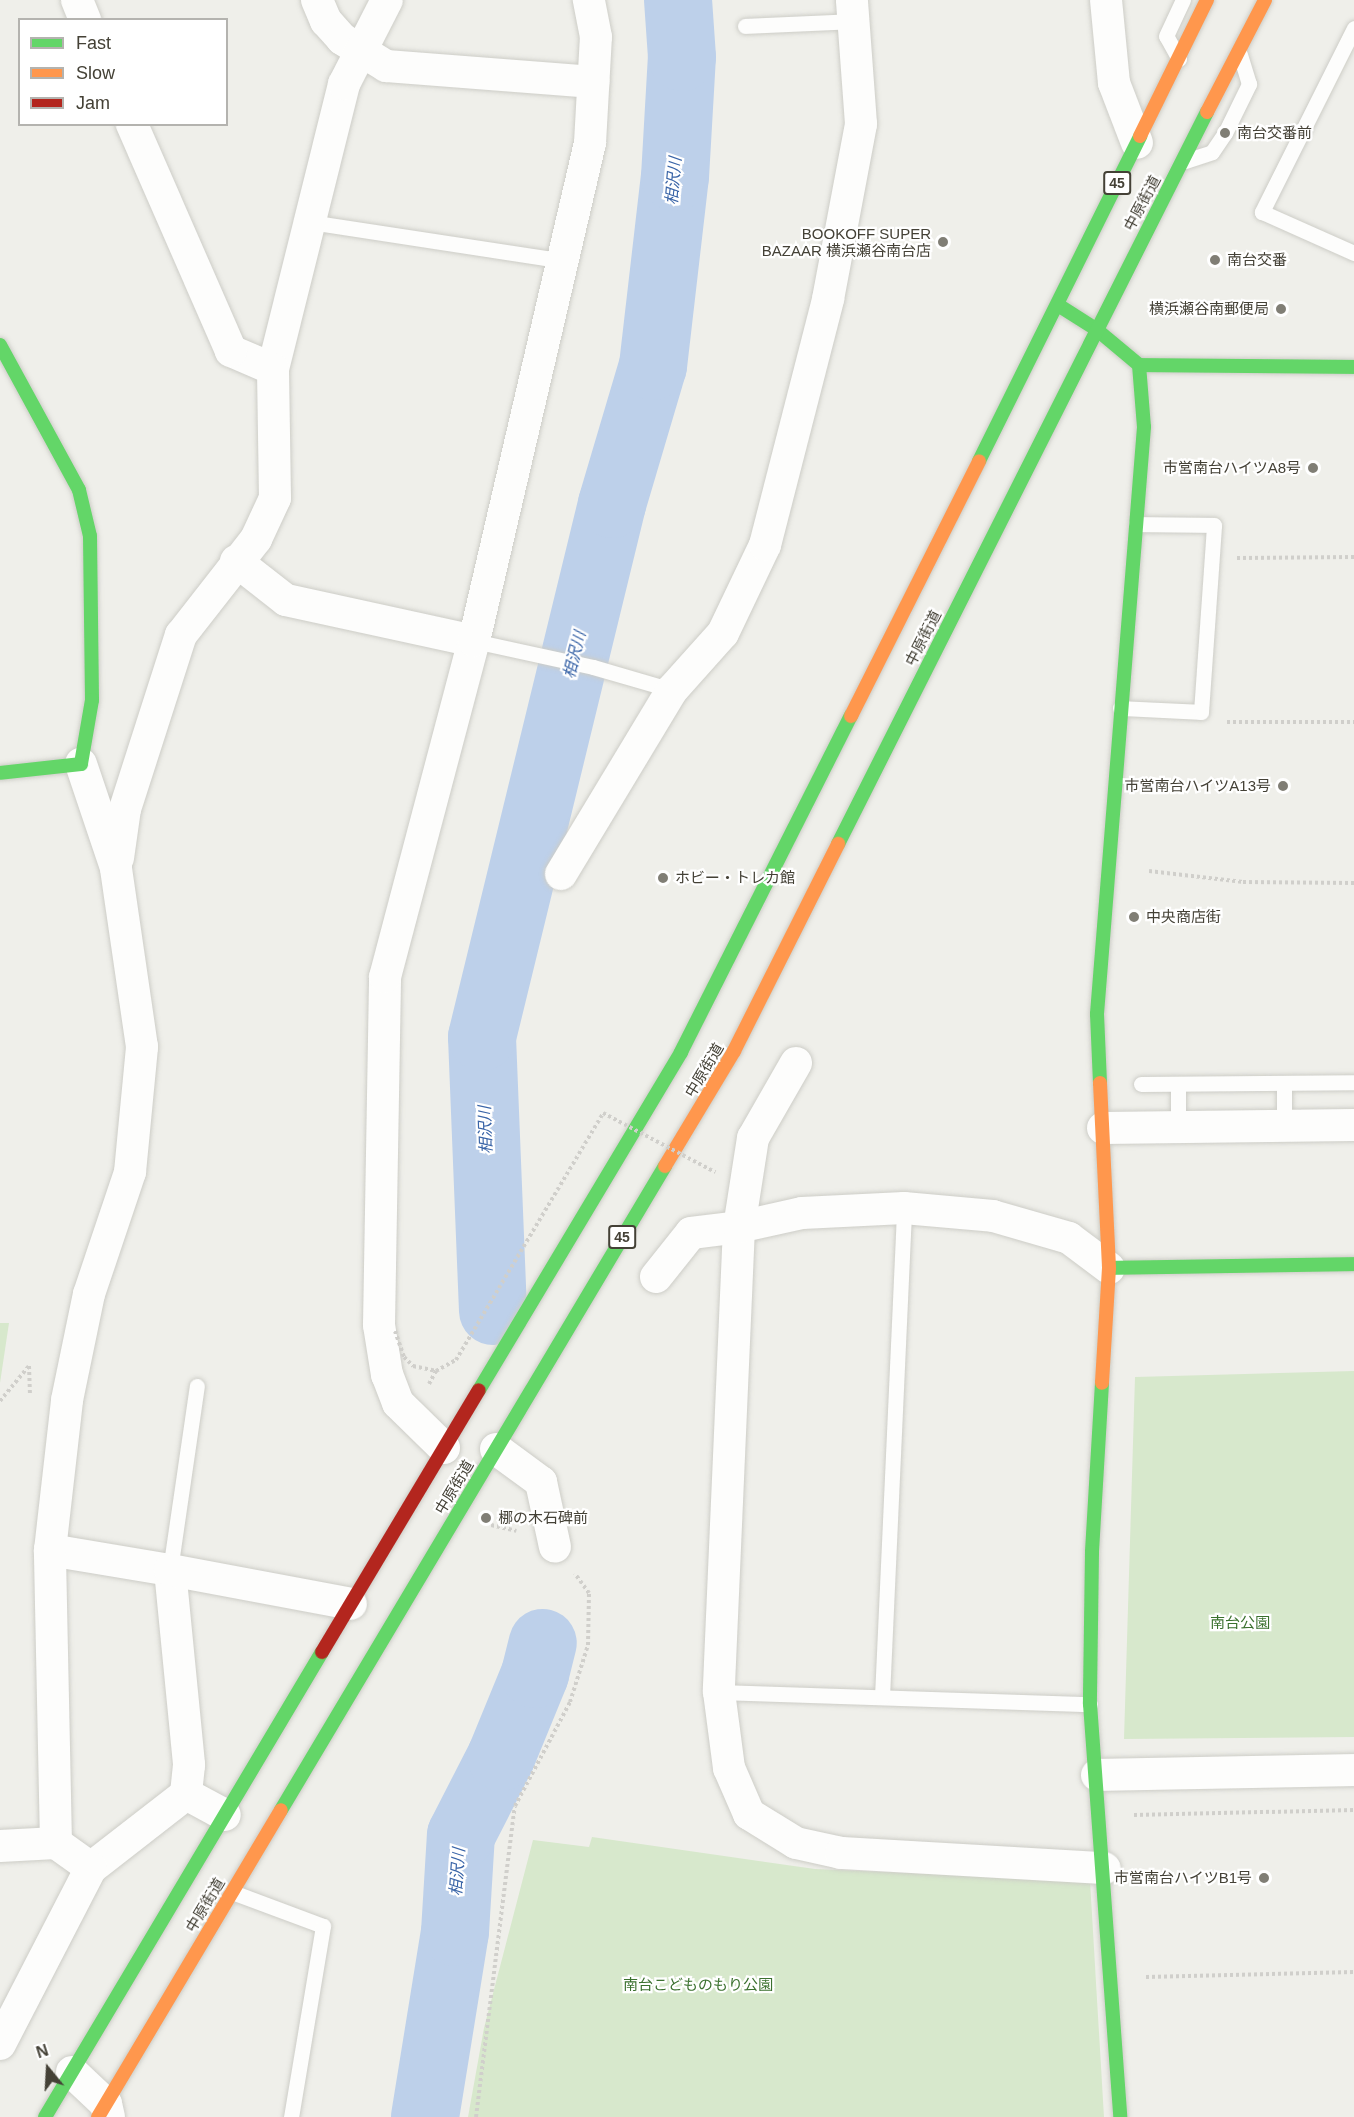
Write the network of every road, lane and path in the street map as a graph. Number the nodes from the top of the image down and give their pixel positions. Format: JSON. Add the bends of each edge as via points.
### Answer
{"nodes":[{"id":1,"x":77,"y":0,"type":"edge"},
{"id":2,"x":317,"y":0,"type":"edge"},
{"id":3,"x":387,"y":0,"type":"edge"},
{"id":4,"x":589,"y":0,"type":"edge"},
{"id":5,"x":1106,"y":0,"type":"edge"},
{"id":6,"x":1183,"y":0,"type":"edge"},
{"id":7,"x":1207,"y":0,"type":"edge"},
{"id":8,"x":1264,"y":0,"type":"edge"},
{"id":9,"x":853,"y":10,"type":"edge"},
{"id":10,"x":85,"y":18,"type":"edge"},
{"id":11,"x":745,"y":26,"type":"dead end"},
{"id":12,"x":1354,"y":28,"type":"edge"},
{"id":13,"x":359,"y":50,"type":"junction"},
{"id":14,"x":1239,"y":51,"type":"junction"},
{"id":15,"x":1180,"y":62,"type":"junction"},
{"id":16,"x":593,"y":82,"type":"junction"},
{"id":17,"x":133,"y":126,"type":"edge"},
{"id":18,"x":1137,"y":143,"type":"junction"},
{"id":19,"x":1183,"y":162,"type":"junction"},
{"id":20,"x":310,"y":222,"type":"junction"},
{"id":21,"x":1354,"y":253,"type":"edge"},
{"id":22,"x":564,"y":261,"type":"junction"},
{"id":23,"x":1058,"y":306,"type":"junction"},
{"id":24,"x":1096,"y":329,"type":"junction"},
{"id":25,"x":0,"y":345,"type":"edge"},
{"id":26,"x":1139,"y":365,"type":"junction"},
{"id":27,"x":1354,"y":367,"type":"edge"},
{"id":28,"x":273,"y":369,"type":"junction"},
{"id":29,"x":1136,"y":524,"type":"junction"},
{"id":30,"x":1354,"y":557,"type":"edge"},
{"id":31,"x":1212,"y":558,"type":"junction"},
{"id":32,"x":236,"y":561,"type":"junction"},
{"id":33,"x":474,"y":641,"type":"junction"},
{"id":34,"x":672,"y":690,"type":"junction"},
{"id":35,"x":1120,"y":708,"type":"junction"},
{"id":36,"x":1201,"y":712,"type":"junction"},
{"id":37,"x":1354,"y":722,"type":"edge"},
{"id":38,"x":81,"y":764,"type":"junction"},
{"id":39,"x":0,"y":773,"type":"edge"},
{"id":40,"x":116,"y":868,"type":"junction"},
{"id":41,"x":1149,"y":871,"type":"dead end"},
{"id":42,"x":561,"y":874,"type":"dead end"},
{"id":43,"x":1354,"y":883,"type":"edge"},
{"id":44,"x":796,"y":1063,"type":"dead end"},
{"id":45,"x":1354,"y":1082,"type":"edge"},
{"id":46,"x":1284,"y":1083,"type":"junction"},
{"id":47,"x":1141,"y":1084,"type":"dead end"},
{"id":48,"x":1178,"y":1084,"type":"junction"},
{"id":49,"x":1354,"y":1125,"type":"edge"},
{"id":50,"x":1284,"y":1126,"type":"junction"},
{"id":51,"x":1178,"y":1127,"type":"junction"},
{"id":52,"x":1103,"y":1128,"type":"junction"},
{"id":53,"x":715,"y":1172,"type":"dead end"},
{"id":54,"x":904,"y":1208,"type":"junction"},
{"id":55,"x":740,"y":1227,"type":"junction"},
{"id":56,"x":1354,"y":1264,"type":"edge"},
{"id":57,"x":1109,"y":1268,"type":"junction"},
{"id":58,"x":656,"y":1277,"type":"dead end"},
{"id":59,"x":395,"y":1331,"type":"dead end"},
{"id":60,"x":436,"y":1371,"type":"junction"},
{"id":61,"x":197,"y":1386,"type":"dead end"},
{"id":62,"x":427,"y":1388,"type":"dead end"},
{"id":63,"x":444,"y":1448,"type":"junction"},
{"id":64,"x":496,"y":1449,"type":"junction"},
{"id":65,"x":555,"y":1546,"type":"joint"},
{"id":66,"x":50,"y":1550,"type":"junction"},
{"id":67,"x":170,"y":1570,"type":"junction"},
{"id":68,"x":351,"y":1604,"type":"junction"},
{"id":69,"x":719,"y":1692,"type":"junction"},
{"id":70,"x":882,"y":1697,"type":"junction"},
{"id":71,"x":1090,"y":1704,"type":"junction"},
{"id":72,"x":1354,"y":1770,"type":"edge"},
{"id":73,"x":1097,"y":1775,"type":"junction"},
{"id":74,"x":186,"y":1794,"type":"junction"},
{"id":75,"x":1354,"y":1810,"type":"edge"},
{"id":76,"x":225,"y":1815,"type":"junction"},
{"id":77,"x":1127,"y":1815,"type":"dead end"},
{"id":78,"x":56,"y":1843,"type":"junction"},
{"id":79,"x":0,"y":1846,"type":"edge"},
{"id":80,"x":91,"y":1868,"type":"junction"},
{"id":81,"x":1105,"y":1868,"type":"junction"},
{"id":82,"x":232,"y":1892,"type":"junction"},
{"id":83,"x":1354,"y":1972,"type":"edge"},
{"id":84,"x":1142,"y":1977,"type":"dead end"},
{"id":85,"x":0,"y":2044,"type":"edge"},
{"id":86,"x":72,"y":2072,"type":"junction"},
{"id":87,"x":104,"y":2112,"type":"edge"},
{"id":88,"x":45,"y":2117,"type":"edge"},
{"id":89,"x":291,"y":2117,"type":"edge"},
{"id":90,"x":476,"y":2117,"type":"edge"},
{"id":91,"x":1120,"y":2117,"type":"edge"}],
"edges":[{"from":1,"to":10,"type":"street"},
{"from":2,"to":13,"type":"street","via":[[326,21]]},
{"from":3,"to":13,"type":"street","via":[[375,29]]},
{"from":4,"to":16,"type":"street","via":[[596,37]]},
{"from":5,"to":18,"type":"street","via":[[1114,83]]},
{"from":6,"to":15,"type":"lane","via":[[1166,36]]},
{"from":7,"to":15,"type":"main road","name":"中原街道","number":"45"},
{"from":8,"to":14,"type":"main road","name":"中原街道","number":"45"},
{"from":9,"to":11,"type":"lane"},
{"from":9,"to":34,"type":"street","via":[[861,124],[828,299],[765,545],[723,633]]},
{"from":12,"to":21,"type":"lane","via":[[1262,212]]},
{"from":13,"to":16,"type":"street","via":[[386,66]]},
{"from":13,"to":20,"type":"street","via":[[344,84]]},
{"from":14,"to":19,"type":"main road","name":"中原街道","number":"45"},
{"from":14,"to":19,"type":"lane","via":[[1249,84],[1225,133],[1212,152]]},
{"from":15,"to":18,"type":"main road","name":"中原街道","number":"45"},
{"from":16,"to":22,"type":"street","via":[[590,142]]},
{"from":17,"to":28,"type":"street","via":[[231,351]]},
{"from":18,"to":23,"type":"main road","name":"中原街道","number":"45"},
{"from":19,"to":24,"type":"main road","name":"中原街道","number":"45"},
{"from":20,"to":22,"type":"lane"},
{"from":20,"to":28,"type":"street"},
{"from":22,"to":33,"type":"street"},
{"from":23,"to":24,"type":"main road"},
{"from":23,"to":63,"type":"main road","name":"中原街道","number":"45","via":[[681,1052]]},
{"from":24,"to":26,"type":"main road"},
{"from":24,"to":64,"type":"main road","name":"中原街道","number":"45","via":[[735,1052]]},
{"from":25,"to":38,"type":"main road","via":[[79,490],[90,536],[92,700]]},
{"from":26,"to":27,"type":"main road"},
{"from":26,"to":29,"type":"main road","via":[[1144,427]]},
{"from":28,"to":32,"type":"street","via":[[275,498],[256,539]]},
{"from":29,"to":31,"type":"lane","via":[[1214,525]]},
{"from":29,"to":35,"type":"main road"},
{"from":30,"to":31,"type":"path"},
{"from":31,"to":36,"type":"lane"},
{"from":32,"to":33,"type":"street","via":[[286,600]]},
{"from":32,"to":40,"type":"street","via":[[181,635],[125,809]]},
{"from":33,"to":34,"type":"lane","via":[[593,667]]},
{"from":33,"to":63,"type":"street","via":[[385,977],[380,1325],[387,1375],[398,1403]]},
{"from":34,"to":42,"type":"street"},
{"from":35,"to":36,"type":"lane"},
{"from":35,"to":52,"type":"main road","via":[[1097,1014]]},
{"from":36,"to":37,"type":"path","via":[[1209,722]]},
{"from":38,"to":39,"type":"main road"},
{"from":38,"to":40,"type":"street"},
{"from":40,"to":66,"type":"street","via":[[142,1047],[130,1172],[89,1293],[67,1400]]},
{"from":41,"to":43,"type":"path","via":[[1243,882]]},
{"from":44,"to":55,"type":"street","via":[[753,1138]]},
{"from":45,"to":46,"type":"lane"},
{"from":46,"to":48,"type":"lane"},
{"from":46,"to":50,"type":"lane"},
{"from":47,"to":48,"type":"lane"},
{"from":48,"to":51,"type":"lane"},
{"from":49,"to":50,"type":"street"},
{"from":50,"to":51,"type":"street"},
{"from":51,"to":52,"type":"street"},
{"from":52,"to":57,"type":"main road"},
{"from":53,"to":60,"type":"path","bridge":true,"via":[[603,1113],[456,1360]]},
{"from":54,"to":55,"type":"street","via":[[802,1213]]},
{"from":54,"to":57,"type":"street","via":[[993,1215],[1069,1238]]},
{"from":54,"to":70,"type":"lane"},
{"from":55,"to":58,"type":"street","via":[[691,1233]]},
{"from":55,"to":69,"type":"street"},
{"from":56,"to":57,"type":"main road"},
{"from":57,"to":71,"type":"main road","via":[[1092,1552]]},
{"from":59,"to":60,"type":"path","bridge":true,"via":[[404,1357],[413,1366]]},
{"from":60,"to":62,"type":"path"},
{"from":61,"to":67,"type":"lane"},
{"from":63,"to":68,"type":"main road","name":"中原街道","number":"45"},
{"from":64,"to":65,"type":"street","via":[[541,1482]]},
{"from":64,"to":82,"type":"main road","name":"中原街道","number":"45"},
{"from":65,"to":90,"type":"path","via":[[589,1593],[588,1645],[570,1702],[515,1806]]},
{"from":66,"to":67,"type":"street"},
{"from":66,"to":78,"type":"street"},
{"from":67,"to":68,"type":"street"},
{"from":67,"to":74,"type":"street","via":[[189,1765]]},
{"from":68,"to":76,"type":"main road","name":"中原街道","number":"45"},
{"from":69,"to":70,"type":"lane"},
{"from":69,"to":81,"type":"street","via":[[729,1768],[749,1814],[796,1843],[840,1853]]},
{"from":70,"to":71,"type":"lane"},
{"from":71,"to":73,"type":"main road"},
{"from":72,"to":73,"type":"street"},
{"from":73,"to":81,"type":"main road"},
{"from":74,"to":76,"type":"street"},
{"from":74,"to":80,"type":"street"},
{"from":75,"to":77,"type":"path"},
{"from":76,"to":86,"type":"main road","name":"中原街道","number":"45"},
{"from":78,"to":79,"type":"street"},
{"from":78,"to":80,"type":"street"},
{"from":80,"to":85,"type":"street"},
{"from":81,"to":91,"type":"main road"},
{"from":82,"to":87,"type":"main road","name":"中原街道","number":"45"},
{"from":82,"to":89,"type":"lane","via":[[323,1926]]},
{"from":83,"to":84,"type":"path"},
{"from":86,"to":87,"type":"street"},
{"from":86,"to":88,"type":"main road","name":"中原街道","number":"45"}]}
